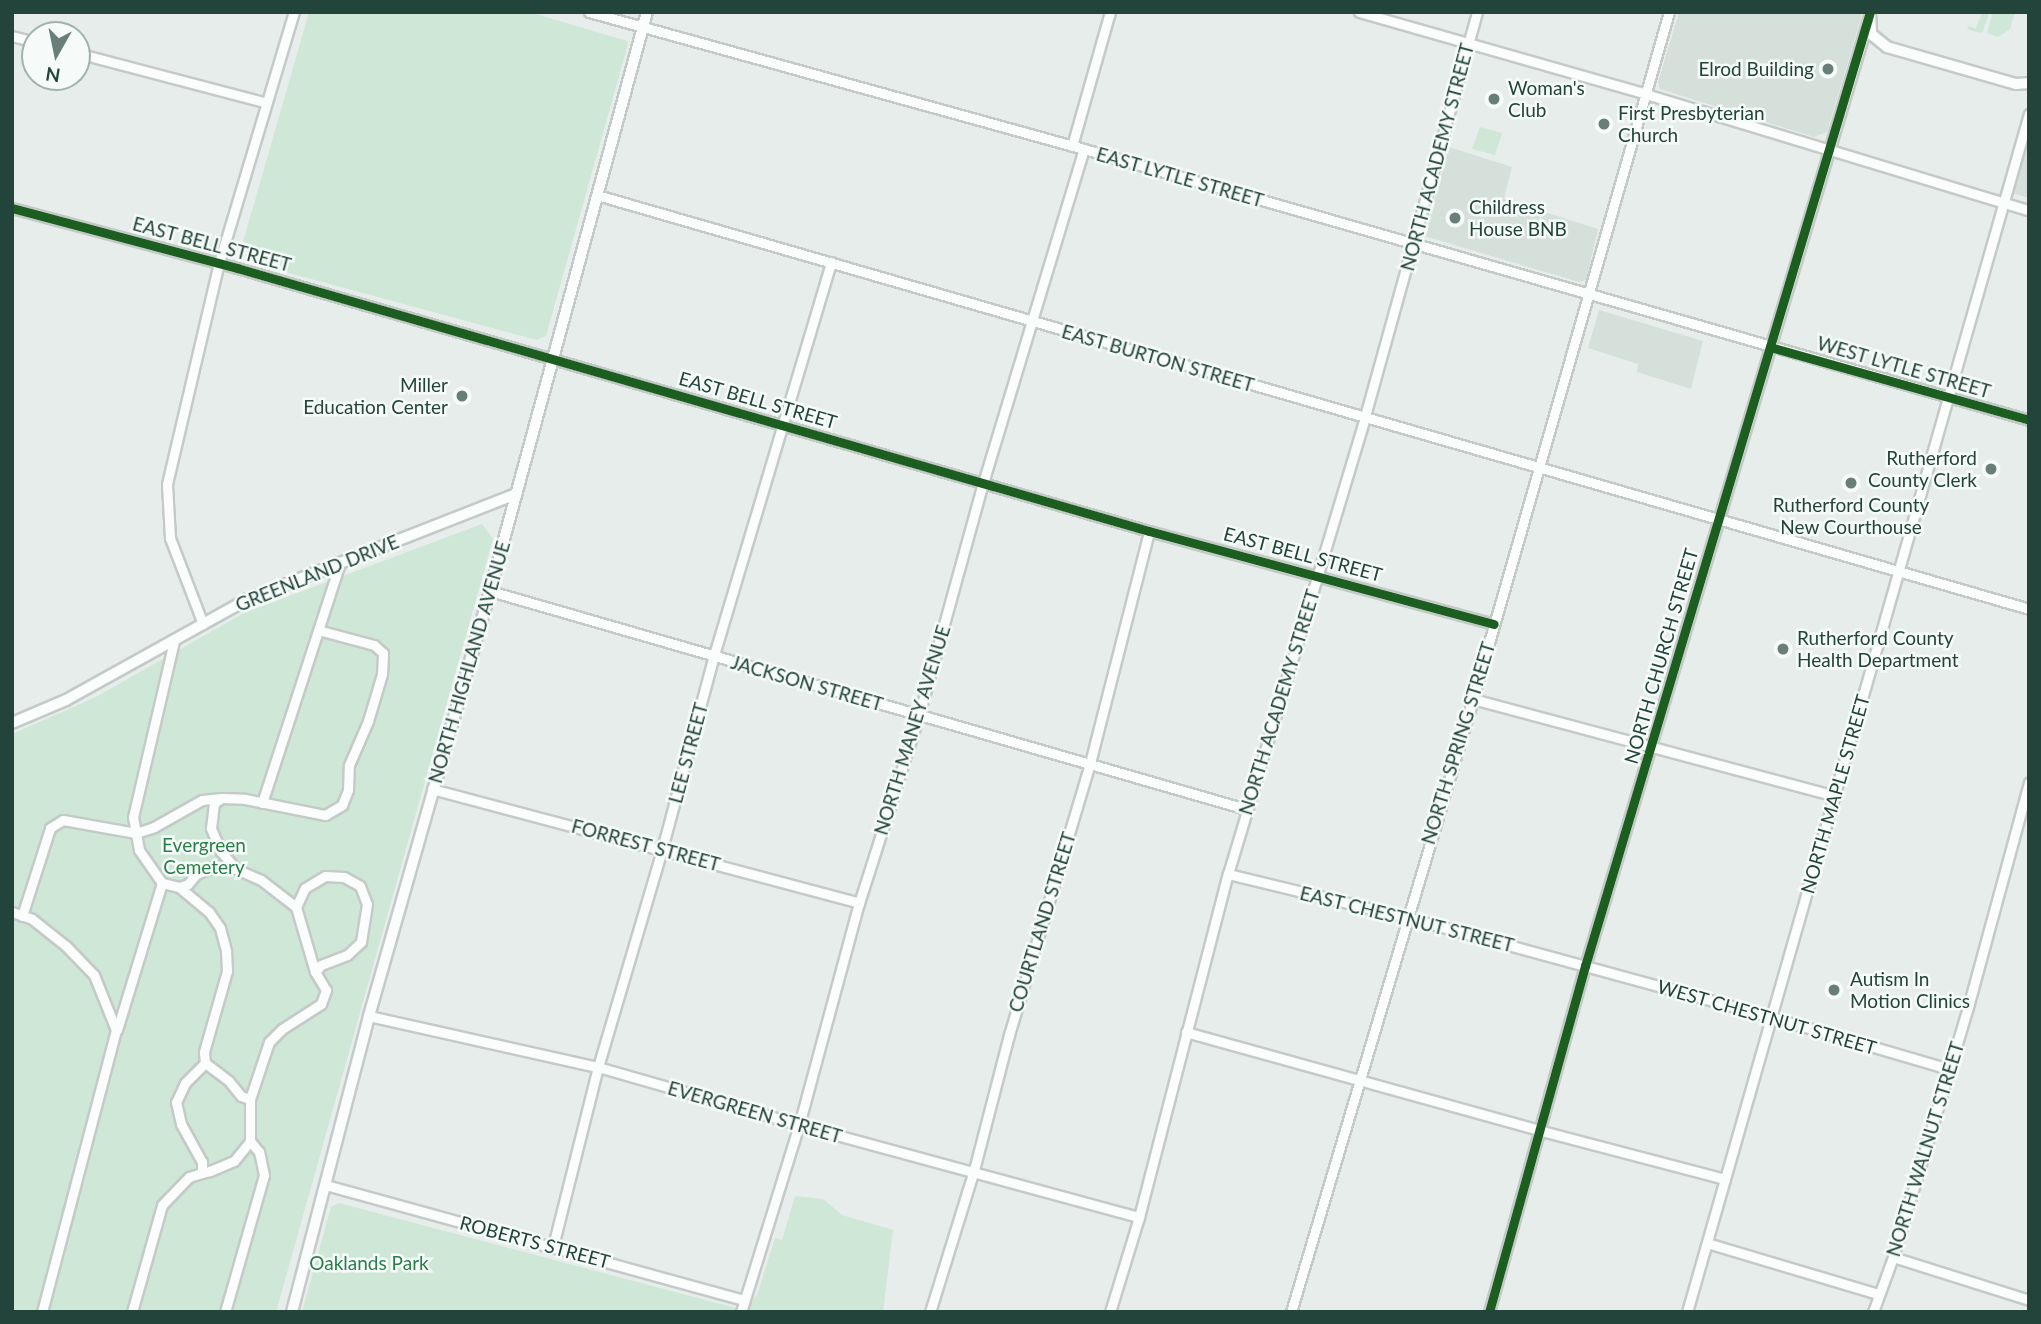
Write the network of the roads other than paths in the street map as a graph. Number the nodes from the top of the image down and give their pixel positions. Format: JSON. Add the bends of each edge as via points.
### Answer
{"nodes":[{"id":1,"x":294,"y":12,"type":"edge"},
{"id":2,"x":589,"y":12,"type":"edge"},
{"id":3,"x":648,"y":12,"type":"edge"},
{"id":4,"x":1110,"y":12,"type":"edge"},
{"id":5,"x":1359,"y":12,"type":"edge"},
{"id":6,"x":1477,"y":12,"type":"edge"},
{"id":7,"x":1670,"y":12,"type":"edge"},
{"id":8,"x":1870,"y":14,"type":"edge"},
{"id":9,"x":643,"y":27,"type":"junction"},
{"id":10,"x":1468,"y":43,"type":"junction"},
{"id":11,"x":91,"y":57,"type":"edge"},
{"id":12,"x":2029,"y":83,"type":"edge"},
{"id":13,"x":1646,"y":94,"type":"junction"},
{"id":14,"x":267,"y":103,"type":"junction"},
{"id":15,"x":2029,"y":114,"type":"edge"},
{"id":16,"x":1072,"y":146,"type":"junction"},
{"id":17,"x":1084,"y":149,"type":"junction"},
{"id":18,"x":1829,"y":150,"type":"junction"},
{"id":19,"x":597,"y":195,"type":"junction"},
{"id":20,"x":2002,"y":202,"type":"junction"},
{"id":21,"x":12,"y":208,"type":"edge"},
{"id":22,"x":2029,"y":210,"type":"edge"},
{"id":23,"x":1413,"y":244,"type":"junction"},
{"id":24,"x":831,"y":262,"type":"junction"},
{"id":25,"x":219,"y":263,"type":"junction"},
{"id":26,"x":1589,"y":293,"type":"junction"},
{"id":27,"x":1032,"y":323,"type":"junction"},
{"id":28,"x":1770,"y":347,"type":"junction"},
{"id":29,"x":552,"y":358,"type":"junction"},
{"id":30,"x":1948,"y":397,"type":"junction"},
{"id":31,"x":1365,"y":416,"type":"junction"},
{"id":32,"x":2029,"y":420,"type":"edge"},
{"id":33,"x":784,"y":425,"type":"junction"},
{"id":34,"x":1539,"y":466,"type":"junction"},
{"id":35,"x":983,"y":483,"type":"junction"},
{"id":36,"x":516,"y":494,"type":"junction"},
{"id":37,"x":1719,"y":519,"type":"junction"},
{"id":38,"x":1149,"y":531,"type":"junction"},
{"id":39,"x":340,"y":563,"type":"junction"},
{"id":40,"x":1898,"y":572,"type":"junction"},
{"id":41,"x":1317,"y":576,"type":"junction"},
{"id":42,"x":490,"y":590,"type":"junction"},
{"id":43,"x":2029,"y":609,"type":"edge"},
{"id":44,"x":202,"y":624,"type":"junction"},
{"id":45,"x":1494,"y":625,"type":"junction"},
{"id":46,"x":318,"y":630,"type":"junction"},
{"id":47,"x":174,"y":641,"type":"junction"},
{"id":48,"x":714,"y":655,"type":"junction"},
{"id":49,"x":1473,"y":699,"type":"junction"},
{"id":50,"x":919,"y":715,"type":"junction"},
{"id":51,"x":12,"y":723,"type":"edge"},
{"id":52,"x":1653,"y":747,"type":"junction"},
{"id":53,"x":1090,"y":763,"type":"junction"},
{"id":54,"x":2029,"y":782,"type":"edge"},
{"id":55,"x":432,"y":789,"type":"junction"},
{"id":56,"x":1834,"y":796,"type":"junction"},
{"id":57,"x":222,"y":798,"type":"junction"},
{"id":58,"x":262,"y":803,"type":"junction"},
{"id":59,"x":1246,"y":808,"type":"junction"},
{"id":60,"x":136,"y":833,"type":"junction"},
{"id":61,"x":662,"y":849,"type":"junction"},
{"id":62,"x":221,"y":852,"type":"junction"},
{"id":63,"x":216,"y":866,"type":"junction"},
{"id":64,"x":236,"y":869,"type":"junction"},
{"id":65,"x":1227,"y":874,"type":"junction"},
{"id":66,"x":162,"y":883,"type":"junction"},
{"id":67,"x":179,"y":887,"type":"junction"},
{"id":68,"x":859,"y":903,"type":"junction"},
{"id":69,"x":296,"y":907,"type":"junction"},
{"id":70,"x":12,"y":912,"type":"edge"},
{"id":71,"x":22,"y":916,"type":"junction"},
{"id":72,"x":1406,"y":917,"type":"junction"},
{"id":73,"x":1585,"y":966,"type":"junction"},
{"id":74,"x":315,"y":972,"type":"junction"},
{"id":75,"x":369,"y":1016,"type":"junction"},
{"id":76,"x":1771,"y":1017,"type":"junction"},
{"id":77,"x":116,"y":1030,"type":"junction"},
{"id":78,"x":1186,"y":1032,"type":"junction"},
{"id":79,"x":205,"y":1063,"type":"junction"},
{"id":80,"x":598,"y":1067,"type":"junction"},
{"id":81,"x":1949,"y":1069,"type":"junction"},
{"id":82,"x":1361,"y":1081,"type":"junction"},
{"id":83,"x":250,"y":1098,"type":"junction"},
{"id":84,"x":799,"y":1125,"type":"junction"},
{"id":85,"x":1542,"y":1131,"type":"junction"},
{"id":86,"x":250,"y":1141,"type":"junction"},
{"id":87,"x":974,"y":1170,"type":"junction"},
{"id":88,"x":202,"y":1173,"type":"junction"},
{"id":89,"x":1725,"y":1179,"type":"junction"},
{"id":90,"x":326,"y":1185,"type":"junction"},
{"id":91,"x":1139,"y":1217,"type":"junction"},
{"id":92,"x":1707,"y":1243,"type":"junction"},
{"id":93,"x":553,"y":1246,"type":"junction"},
{"id":94,"x":1893,"y":1257,"type":"junction"},
{"id":95,"x":1878,"y":1294,"type":"junction"},
{"id":96,"x":744,"y":1300,"type":"junction"},
{"id":97,"x":2029,"y":1300,"type":"edge"},
{"id":98,"x":42,"y":1312,"type":"edge"},
{"id":99,"x":132,"y":1312,"type":"edge"},
{"id":100,"x":225,"y":1312,"type":"edge"},
{"id":101,"x":292,"y":1312,"type":"edge"},
{"id":102,"x":741,"y":1312,"type":"edge"},
{"id":103,"x":930,"y":1312,"type":"edge"},
{"id":104,"x":1110,"y":1312,"type":"edge"},
{"id":105,"x":1291,"y":1312,"type":"edge"},
{"id":106,"x":1489,"y":1312,"type":"edge"},
{"id":107,"x":1687,"y":1312,"type":"edge"},
{"id":108,"x":1873,"y":1312,"type":"edge"}],
"edges":[{"from":1,"to":14,"type":"street"},
{"from":2,"to":9,"type":"street","name":"EAST LYTLE STREET"},
{"from":3,"to":9,"type":"street","name":"NORTH HIGHLAND AVENUE"},
{"from":4,"to":16,"type":"street"},
{"from":5,"to":10,"type":"street"},
{"from":6,"to":10,"type":"street","name":"NORTH ACADEMY STREET"},
{"from":7,"to":13,"type":"street","name":"NORTH SPRING STREET"},
{"from":8,"to":12,"type":"street","via":[[1871,34],[1887,47],[2016,85]]},
{"from":8,"to":18,"type":"street","name":"NORTH CHURCH STREET"},
{"from":9,"to":16,"type":"street","name":"EAST LYTLE STREET"},
{"from":9,"to":19,"type":"street","name":"NORTH HIGHLAND AVENUE"},
{"from":10,"to":13,"type":"street"},
{"from":10,"to":23,"type":"street","name":"NORTH ACADEMY STREET"},
{"from":11,"to":14,"type":"street"},
{"from":13,"to":18,"type":"street"},
{"from":13,"to":26,"type":"street","name":"NORTH SPRING STREET"},
{"from":14,"to":25,"type":"street"},
{"from":15,"to":20,"type":"street","name":"NORTH MAPLE STREET"},
{"from":16,"to":17,"type":"street","name":"EAST LYTLE STREET"},
{"from":17,"to":23,"type":"street","name":"EAST LYTLE STREET"},
{"from":17,"to":27,"type":"street","name":"NORTH MANEY AVENUE"},
{"from":18,"to":20,"type":"street"},
{"from":18,"to":28,"type":"street","name":"NORTH CHURCH STREET"},
{"from":19,"to":24,"type":"street","name":"EAST BURTON STREET"},
{"from":19,"to":29,"type":"street","name":"NORTH HIGHLAND AVENUE"},
{"from":20,"to":22,"type":"street"},
{"from":20,"to":30,"type":"street","name":"NORTH MAPLE STREET"},
{"from":21,"to":25,"type":"street","name":"EAST BELL STREET"},
{"from":23,"to":26,"type":"street","name":"EAST LYTLE STREET"},
{"from":23,"to":31,"type":"street","name":"NORTH ACADEMY STREET"},
{"from":24,"to":27,"type":"street","name":"EAST BURTON STREET"},
{"from":24,"to":33,"type":"street","name":"LEE STREET"},
{"from":25,"to":29,"type":"street","name":"EAST BELL STREET"},
{"from":25,"to":44,"type":"street","via":[[167,484],[170,538]]},
{"from":26,"to":28,"type":"street","name":"EAST LYTLE STREET"},
{"from":26,"to":34,"type":"street","name":"NORTH SPRING STREET"},
{"from":27,"to":31,"type":"street","name":"EAST BURTON STREET"},
{"from":27,"to":35,"type":"street","name":"NORTH MANEY AVENUE"},
{"from":28,"to":30,"type":"street","name":"WEST LYTLE STREET"},
{"from":28,"to":37,"type":"street","name":"NORTH CHURCH STREET"},
{"from":29,"to":33,"type":"street","name":"EAST BELL STREET"},
{"from":29,"to":36,"type":"street","name":"NORTH HIGHLAND AVENUE"},
{"from":30,"to":32,"type":"street","name":"WEST LYTLE STREET"},
{"from":30,"to":40,"type":"street","name":"NORTH MAPLE STREET"},
{"from":31,"to":34,"type":"street","name":"EAST BURTON STREET"},
{"from":31,"to":41,"type":"street","name":"NORTH ACADEMY STREET"},
{"from":33,"to":35,"type":"street","name":"EAST BELL STREET"},
{"from":33,"to":48,"type":"street","name":"LEE STREET"},
{"from":34,"to":37,"type":"street","name":"EAST BURTON STREET"},
{"from":34,"to":45,"type":"street","name":"NORTH SPRING STREET"},
{"from":35,"to":38,"type":"street","name":"EAST BELL STREET"},
{"from":35,"to":50,"type":"street","name":"NORTH MANEY AVENUE"},
{"from":36,"to":39,"type":"street","name":"GREENLAND DRIVE"},
{"from":36,"to":42,"type":"street","name":"NORTH HIGHLAND AVENUE"},
{"from":37,"to":40,"type":"street","name":"EAST BURTON STREET"},
{"from":37,"to":52,"type":"street","name":"NORTH CHURCH STREET"},
{"from":38,"to":41,"type":"street","name":"EAST BELL STREET"},
{"from":38,"to":53,"type":"street","name":"COURTLAND STREET"},
{"from":39,"to":44,"type":"street","name":"GREENLAND DRIVE","via":[[248,598]]},
{"from":39,"to":46,"type":"street"},
{"from":40,"to":43,"type":"street","name":"EAST BURTON STREET"},
{"from":40,"to":56,"type":"street","name":"NORTH MAPLE STREET"},
{"from":41,"to":45,"type":"street","name":"EAST BELL STREET"},
{"from":41,"to":59,"type":"street","name":"NORTH ACADEMY STREET"},
{"from":42,"to":48,"type":"street","name":"JACKSON STREET"},
{"from":42,"to":55,"type":"street","name":"NORTH HIGHLAND AVENUE"},
{"from":44,"to":47,"type":"street","name":"GREENLAND DRIVE"},
{"from":45,"to":49,"type":"street","name":"NORTH SPRING STREET"},
{"from":46,"to":58,"type":"street"},
{"from":46,"to":58,"type":"street","via":[[374,645],[383,653],[382,674],[368,721],[349,765],[348,790],[342,805],[325,815]]},
{"from":47,"to":51,"type":"street","name":"GREENLAND DRIVE","via":[[66,700]]},
{"from":47,"to":60,"type":"street","via":[[133,817]]},
{"from":48,"to":50,"type":"street","name":"JACKSON STREET"},
{"from":48,"to":61,"type":"street","name":"LEE STREET"},
{"from":49,"to":52,"type":"street"},
{"from":49,"to":72,"type":"street","name":"NORTH SPRING STREET"},
{"from":50,"to":53,"type":"street","name":"JACKSON STREET"},
{"from":50,"to":68,"type":"street","name":"NORTH MANEY AVENUE"},
{"from":52,"to":56,"type":"street"},
{"from":52,"to":73,"type":"street","name":"NORTH CHURCH STREET"},
{"from":53,"to":59,"type":"street","name":"JACKSON STREET"},
{"from":53,"to":87,"type":"street","name":"COURTLAND STREET"},
{"from":54,"to":81,"type":"street","name":"NORTH WALNUT STREET"},
{"from":55,"to":61,"type":"street","name":"FORREST STREET"},
{"from":55,"to":75,"type":"street","name":"NORTH HIGHLAND AVENUE"},
{"from":56,"to":76,"type":"street","name":"NORTH MAPLE STREET"},
{"from":57,"to":58,"type":"street"},
{"from":57,"to":60,"type":"street","via":[[202,800]]},
{"from":57,"to":62,"type":"street","via":[[214,803],[211,828]]},
{"from":59,"to":65,"type":"street","name":"NORTH ACADEMY STREET"},
{"from":60,"to":66,"type":"street","via":[[139,850]]},
{"from":60,"to":71,"type":"street","via":[[64,820],[50,828]]},
{"from":61,"to":68,"type":"street","name":"FORREST STREET"},
{"from":61,"to":80,"type":"street","name":"LEE STREET"},
{"from":62,"to":63,"type":"street"},
{"from":62,"to":64,"type":"street"},
{"from":63,"to":64,"type":"street"},
{"from":63,"to":67,"type":"street"},
{"from":64,"to":69,"type":"street","via":[[261,880]]},
{"from":65,"to":72,"type":"street","name":"EAST CHESTNUT STREET"},
{"from":65,"to":78,"type":"street","name":"NORTH ACADEMY STREET"},
{"from":66,"to":67,"type":"street"},
{"from":66,"to":77,"type":"street"},
{"from":67,"to":79,"type":"street","via":[[209,912],[220,928],[226,951],[227,971],[204,1052]]},
{"from":68,"to":84,"type":"street","name":"NORTH MANEY AVENUE"},
{"from":69,"to":74,"type":"street"},
{"from":69,"to":74,"type":"street","via":[[305,888],[325,876],[344,877],[360,886],[367,904],[360,942],[347,955]]},
{"from":70,"to":71,"type":"street"},
{"from":71,"to":77,"type":"street","via":[[66,946],[94,975]]},
{"from":72,"to":73,"type":"street","name":"EAST CHESTNUT STREET"},
{"from":72,"to":82,"type":"street","name":"NORTH SPRING STREET"},
{"from":73,"to":76,"type":"street","name":"WEST CHESTNUT STREET"},
{"from":73,"to":85,"type":"street","name":"NORTH CHURCH STREET"},
{"from":74,"to":83,"type":"street","via":[[326,990],[321,1004],[269,1042]]},
{"from":75,"to":80,"type":"street","name":"EVERGREEN STREET"},
{"from":75,"to":90,"type":"street","name":"NORTH HIGHLAND AVENUE"},
{"from":76,"to":81,"type":"street","name":"WEST CHESTNUT STREET"},
{"from":76,"to":89,"type":"street","name":"NORTH MAPLE STREET"},
{"from":77,"to":98,"type":"street"},
{"from":78,"to":82,"type":"street"},
{"from":78,"to":91,"type":"street","name":"NORTH ACADEMY STREET"},
{"from":79,"to":83,"type":"street","via":[[241,1096]]},
{"from":79,"to":88,"type":"street","via":[[185,1083],[176,1102],[181,1124],[202,1162]]},
{"from":80,"to":84,"type":"street","name":"EVERGREEN STREET"},
{"from":80,"to":93,"type":"street","name":"LEE STREET"},
{"from":81,"to":94,"type":"street","name":"NORTH WALNUT STREET"},
{"from":82,"to":85,"type":"street"},
{"from":82,"to":105,"type":"street","name":"NORTH SPRING STREET"},
{"from":83,"to":86,"type":"street"},
{"from":84,"to":87,"type":"street","name":"EVERGREEN STREET"},
{"from":84,"to":96,"type":"street","name":"NORTH MANEY AVENUE"},
{"from":85,"to":89,"type":"street"},
{"from":85,"to":106,"type":"street","name":"NORTH CHURCH STREET"},
{"from":86,"to":88,"type":"street","via":[[234,1161]]},
{"from":86,"to":100,"type":"street","via":[[259,1152],[264,1175]]},
{"from":87,"to":91,"type":"street","name":"EVERGREEN STREET"},
{"from":87,"to":103,"type":"street","name":"COURTLAND STREET"},
{"from":88,"to":99,"type":"street","via":[[189,1177],[162,1205]]},
{"from":89,"to":92,"type":"street","name":"NORTH MAPLE STREET"},
{"from":90,"to":93,"type":"street","name":"ROBERTS STREET"},
{"from":90,"to":101,"type":"street","name":"NORTH HIGHLAND AVENUE"},
{"from":91,"to":104,"type":"street","name":"NORTH ACADEMY STREET"},
{"from":92,"to":95,"type":"street"},
{"from":92,"to":107,"type":"street","name":"NORTH MAPLE STREET"},
{"from":93,"to":96,"type":"street","name":"ROBERTS STREET"},
{"from":94,"to":95,"type":"street","name":"NORTH WALNUT STREET"},
{"from":94,"to":97,"type":"street"},
{"from":95,"to":108,"type":"street","name":"NORTH WALNUT STREET"},
{"from":96,"to":102,"type":"street","name":"NORTH MANEY AVENUE"}]}
